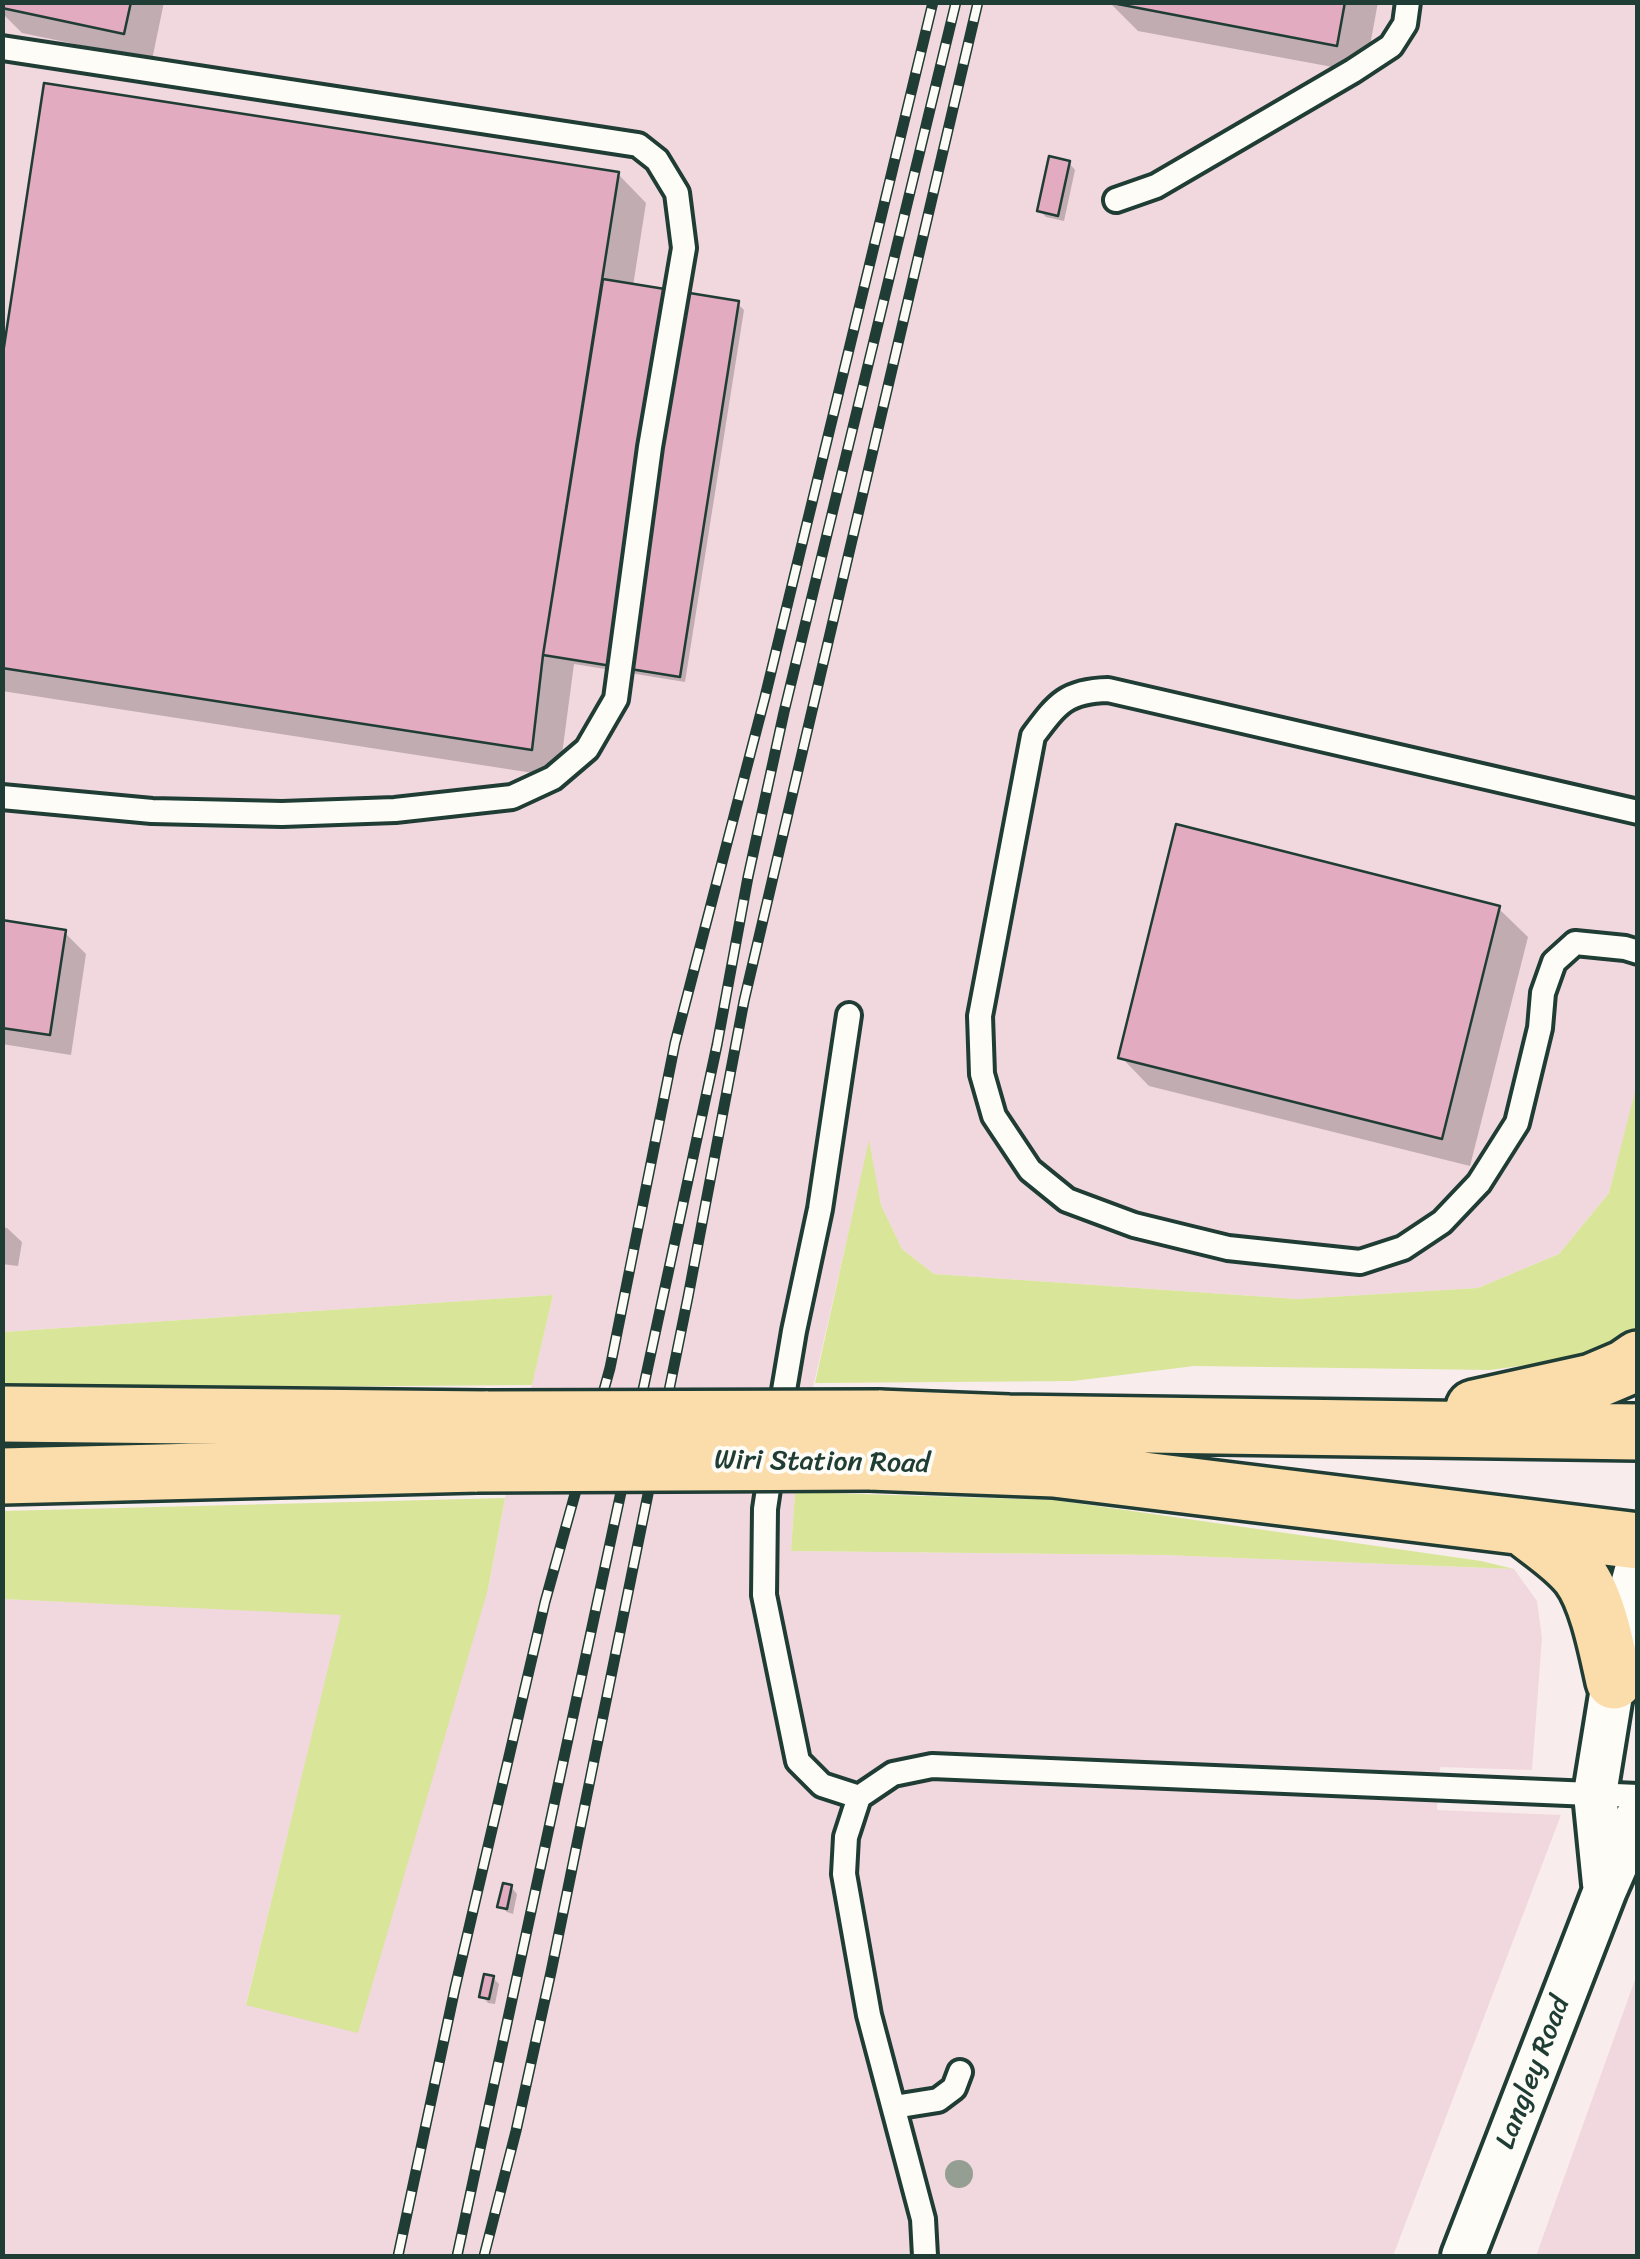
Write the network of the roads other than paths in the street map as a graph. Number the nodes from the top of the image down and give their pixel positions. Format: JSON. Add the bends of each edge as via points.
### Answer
{"nodes":[{"id":1,"x":1408,"y":2,"type":"edge"},
{"id":2,"x":2,"y":48,"type":"edge"},
{"id":3,"x":1116,"y":200,"type":"dead end"},
{"id":4,"x":2,"y":797,"type":"edge"},
{"id":5,"x":1638,"y":812,"type":"edge"},
{"id":6,"x":1638,"y":952,"type":"edge"},
{"id":7,"x":849,"y":1015,"type":"dead end"},
{"id":8,"x":1638,"y":1359,"type":"edge"},
{"id":9,"x":2,"y":1414,"type":"edge"},
{"id":10,"x":1352,"y":1427,"type":"junction"},
{"id":11,"x":1638,"y":1432,"type":"edge"},
{"id":12,"x":875,"y":1440,"type":"junction"},
{"id":13,"x":482,"y":1441,"type":"junction"},
{"id":14,"x":2,"y":1476,"type":"edge"},
{"id":15,"x":1524,"y":1528,"type":"junction"},
{"id":16,"x":1638,"y":1541,"type":"edge"},
{"id":17,"x":1638,"y":1563,"type":"edge"},
{"id":18,"x":1614,"y":1681,"type":"junction"},
{"id":19,"x":1595,"y":1794,"type":"junction"},
{"id":20,"x":1638,"y":1796,"type":"edge"},
{"id":21,"x":859,"y":1797,"type":"junction"},
{"id":22,"x":1638,"y":1815,"type":"edge"},
{"id":23,"x":1605,"y":1890,"type":"junction"},
{"id":24,"x":960,"y":2072,"type":"dead end"},
{"id":25,"x":894,"y":2107,"type":"junction"},
{"id":26,"x":925,"y":2256,"type":"edge"},
{"id":27,"x":1463,"y":2256,"type":"edge"}],
"edges":[{"from":1,"to":3,"type":"lane","via":[[1405,24],[1391,46],[1353,72],[1156,186]]},
{"from":2,"to":4,"type":"lane","via":[[638,145],[657,160],[677,193],[684,248],[616,699],[587,749],[553,778],[512,797],[282,814]]},
{"from":5,"to":6,"type":"lane","via":[[1108,690],[1084,690],[1056,705],[1034,736],[980,1016],[982,1074],[994,1116],[1030,1170],[1068,1200],[1228,1248],[1360,1262],[1403,1248],[1442,1222],[1479,1183],[1517,1123],[1554,962],[1575,943]]},
{"from":7,"to":21,"type":"lane","via":[[764,1509],[764,1595],[798,1761],[822,1785]]},
{"from":8,"to":10,"type":"main road","via":[[1592,1382],[1500,1404]]},
{"from":9,"to":13,"type":"main road","name":"Wiri Station Road"},
{"from":10,"to":11,"type":"main road","name":"Wiri Station Road"},
{"from":10,"to":12,"type":"main road","name":"Wiri Station Road","via":[[1010,1423]]},
{"from":12,"to":13,"type":"main road","name":"Wiri Station Road","bridge":true},
{"from":12,"to":15,"type":"main road","name":"Wiri Station Road"},
{"from":13,"to":14,"type":"main road","name":"Wiri Station Road"},
{"from":15,"to":16,"type":"main road","name":"Wiri Station Road"},
{"from":15,"to":18,"type":"main road","via":[[1590,1592]]},
{"from":17,"to":18,"type":"street","name":"Langley Road"},
{"from":18,"to":19,"type":"street","name":"Langley Road"},
{"from":19,"to":20,"type":"lane"},
{"from":19,"to":21,"type":"lane","via":[[932,1766],[893,1774]]},
{"from":19,"to":23,"type":"street","name":"Langley Road"},
{"from":21,"to":25,"type":"lane","via":[[846,1837],[844,1874],[869,2015]]},
{"from":22,"to":23,"type":"street","name":"Langley Road"},
{"from":23,"to":27,"type":"street","name":"Langley Road"},
{"from":24,"to":25,"type":"lane","via":[[954,2088],[938,2100]]},
{"from":25,"to":26,"type":"lane","via":[[923,2219]]}]}
